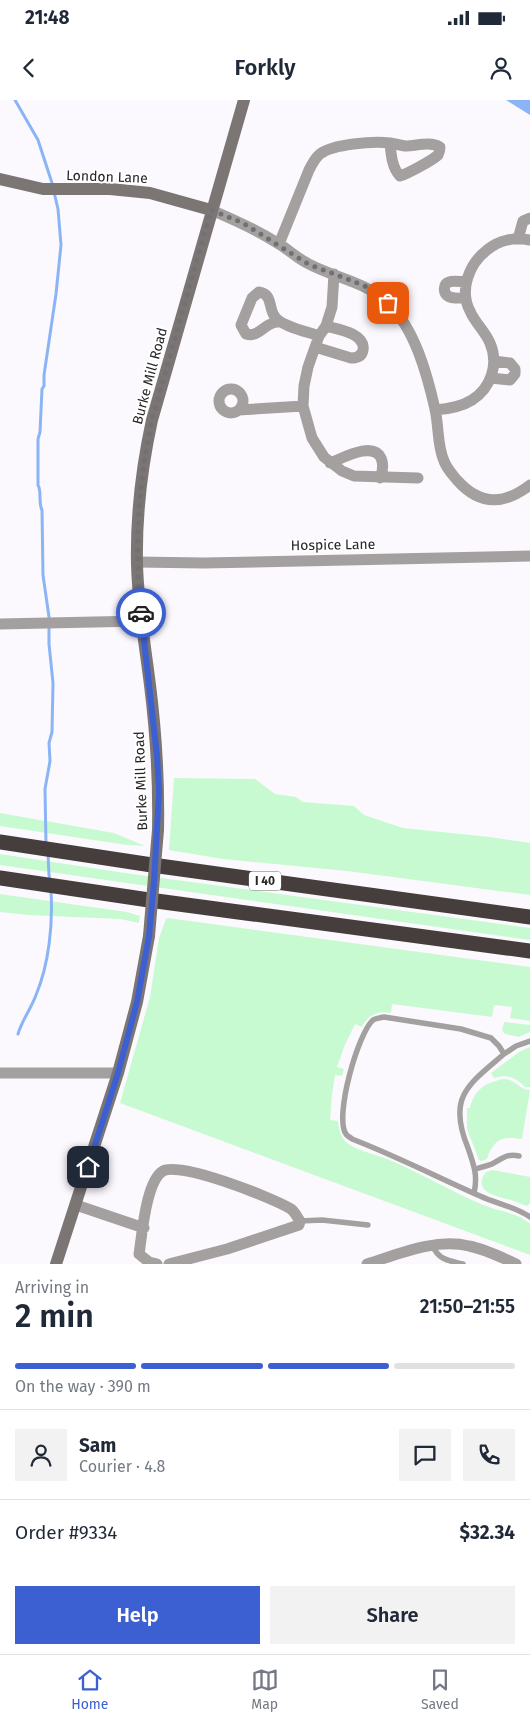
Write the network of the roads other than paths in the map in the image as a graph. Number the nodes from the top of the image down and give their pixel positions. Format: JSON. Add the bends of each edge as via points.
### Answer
{"nodes":[{"id":1,"x":244,"y":100,"type":"edge"},
{"id":2,"x":390,"y":143,"type":"dead end"},
{"id":3,"x":0,"y":179,"type":"edge"},
{"id":4,"x":211,"y":210,"type":"junction"},
{"id":5,"x":530,"y":218,"type":"edge"},
{"id":6,"x":524,"y":240,"type":"edge"},
{"id":7,"x":279,"y":244,"type":"junction"},
{"id":8,"x":334,"y":274,"type":"junction"},
{"id":9,"x":466,"y":282,"type":"junction"},
{"id":10,"x":465,"y":298,"type":"junction"},
{"id":11,"x":278,"y":322,"type":"dead end"},
{"id":12,"x":326,"y":326,"type":"junction"},
{"id":13,"x":317,"y":342,"type":"junction"},
{"id":14,"x":494,"y":361,"type":"junction"},
{"id":15,"x":491,"y":378,"type":"junction"},
{"id":16,"x":303,"y":406,"type":"junction"},
{"id":17,"x":239,"y":410,"type":"dead end"},
{"id":18,"x":435,"y":410,"type":"junction"},
{"id":19,"x":330,"y":463,"type":"junction"},
{"id":20,"x":380,"y":478,"type":"junction"},
{"id":21,"x":418,"y":478,"type":"dead end"},
{"id":22,"x":530,"y":485,"type":"edge"},
{"id":23,"x":530,"y":556,"type":"edge"},
{"id":24,"x":137,"y":562,"type":"junction"},
{"id":25,"x":142,"y":621,"type":"junction"},
{"id":26,"x":0,"y":624,"type":"edge"},
{"id":27,"x":0,"y":842,"type":"edge"},
{"id":28,"x":0,"y":878,"type":"edge"},
{"id":29,"x":530,"y":917,"type":"edge"},
{"id":30,"x":451,"y":940,"type":"junction"},
{"id":31,"x":530,"y":951,"type":"edge"},
{"id":32,"x":530,"y":957,"type":"edge"},
{"id":33,"x":530,"y":1041,"type":"edge"},
{"id":34,"x":504,"y":1054,"type":"junction"},
{"id":35,"x":0,"y":1073,"type":"edge"},
{"id":36,"x":118,"y":1073,"type":"junction"},
{"id":37,"x":519,"y":1156,"type":"dead end"},
{"id":38,"x":476,"y":1169,"type":"junction"},
{"id":39,"x":474,"y":1193,"type":"junction"},
{"id":40,"x":76,"y":1205,"type":"junction"},
{"id":41,"x":530,"y":1207,"type":"edge"},
{"id":42,"x":528,"y":1215,"type":"edge"},
{"id":43,"x":300,"y":1221,"type":"junction"},
{"id":44,"x":368,"y":1224,"type":"dead end"},
{"id":45,"x":144,"y":1228,"type":"junction"},
{"id":46,"x":433,"y":1246,"type":"junction"},
{"id":47,"x":141,"y":1261,"type":"edge"},
{"id":48,"x":56,"y":1264,"type":"edge"},
{"id":49,"x":157,"y":1264,"type":"edge"},
{"id":50,"x":169,"y":1264,"type":"edge"},
{"id":51,"x":367,"y":1264,"type":"edge"},
{"id":52,"x":463,"y":1264,"type":"edge"},
{"id":53,"x":516,"y":1264,"type":"edge"}],
"edges":[{"from":1,"to":4,"type":"street","name":"Burke Mill Road"},
{"from":2,"to":7,"type":"street","via":[[351,145],[321,153],[312,163]]},
{"from":3,"to":4,"type":"street","name":"London Lane","via":[[43,190],[129,190]]},
{"from":4,"to":7,"type":"street","via":[[243,223]]},
{"from":4,"to":24,"type":"street","name":"Burke Mill Road","via":[[147,443]]},
{"from":5,"to":6,"type":"street","via":[[523,221]]},
{"from":6,"to":9,"type":"street","via":[[501,241],[485,251],[474,263]]},
{"from":7,"to":8,"type":"street","via":[[308,264]]},
{"from":8,"to":12,"type":"street","via":[[332,307]]},
{"from":8,"to":18,"type":"street","via":[[365,286],[400,316],[415,342]]},
{"from":9,"to":10,"type":"street"},
{"from":9,"to":10,"type":"street","via":[[450,282],[444,289],[450,297]]},
{"from":10,"to":14,"type":"street","via":[[491,344]]},
{"from":11,"to":13,"type":"street"},
{"from":12,"to":13,"type":"street"},
{"from":12,"to":13,"type":"street","via":[[358,337],[363,343],[362,355],[351,358]]},
{"from":13,"to":16,"type":"street","via":[[304,386]]},
{"from":14,"to":15,"type":"street"},
{"from":14,"to":15,"type":"street","via":[[510,363],[515,374],[510,380]]},
{"from":15,"to":18,"type":"street","via":[[472,400]]},
{"from":16,"to":17,"type":"street"},
{"from":16,"to":19,"type":"street","via":[[312,438]]},
{"from":18,"to":22,"type":"street","via":[[444,462],[471,492],[487,499],[501,499],[518,494]]},
{"from":19,"to":20,"type":"street","via":[[354,476]]},
{"from":19,"to":20,"type":"street","via":[[371,450],[381,458],[383,471]]},
{"from":20,"to":21,"type":"street"},
{"from":23,"to":24,"type":"street","name":"Hospice Lane"},
{"from":24,"to":25,"type":"street","name":"Burke Mill Road"},
{"from":25,"to":26,"type":"street"},
{"from":25,"to":36,"type":"street","name":"Burke Mill Road","bridge":true,"via":[[157,756],[158,830],[149,936],[137,1002]]},
{"from":27,"to":29,"type":"highway","number":"I 40"},
{"from":28,"to":30,"type":"highway"},
{"from":30,"to":31,"type":"highway"},
{"from":30,"to":32,"type":"highway"},
{"from":33,"to":34,"type":"lane"},
{"from":34,"to":38,"type":"lane","via":[[473,1080],[462,1099],[459,1119]]},
{"from":34,"to":39,"type":"lane","via":[[491,1038],[461,1029],[384,1017],[374,1019],[370,1024],[352,1062],[348,1079],[344,1108],[346,1134]]},
{"from":35,"to":36,"type":"street"},
{"from":36,"to":40,"type":"street","name":"Burke Mill Road"},
{"from":37,"to":38,"type":"lane","via":[[504,1156]]},
{"from":38,"to":39,"type":"lane"},
{"from":39,"to":42,"type":"lane"},
{"from":40,"to":45,"type":"street"},
{"from":40,"to":48,"type":"street","name":"Burke Mill Road"},
{"from":41,"to":42,"type":"lane"},
{"from":43,"to":44,"type":"lane"},
{"from":43,"to":45,"type":"street","via":[[292,1210],[264,1197],[206,1175],[176,1168],[163,1170],[154,1180]]},
{"from":43,"to":50,"type":"street","via":[[299,1225],[227,1250]]},
{"from":45,"to":47,"type":"street","via":[[139,1254]]},
{"from":46,"to":51,"type":"street"},
{"from":46,"to":52,"type":"lane","via":[[440,1258]]},
{"from":46,"to":53,"type":"street","via":[[444,1243],[470,1246]]},
{"from":47,"to":49,"type":"street"}]}
